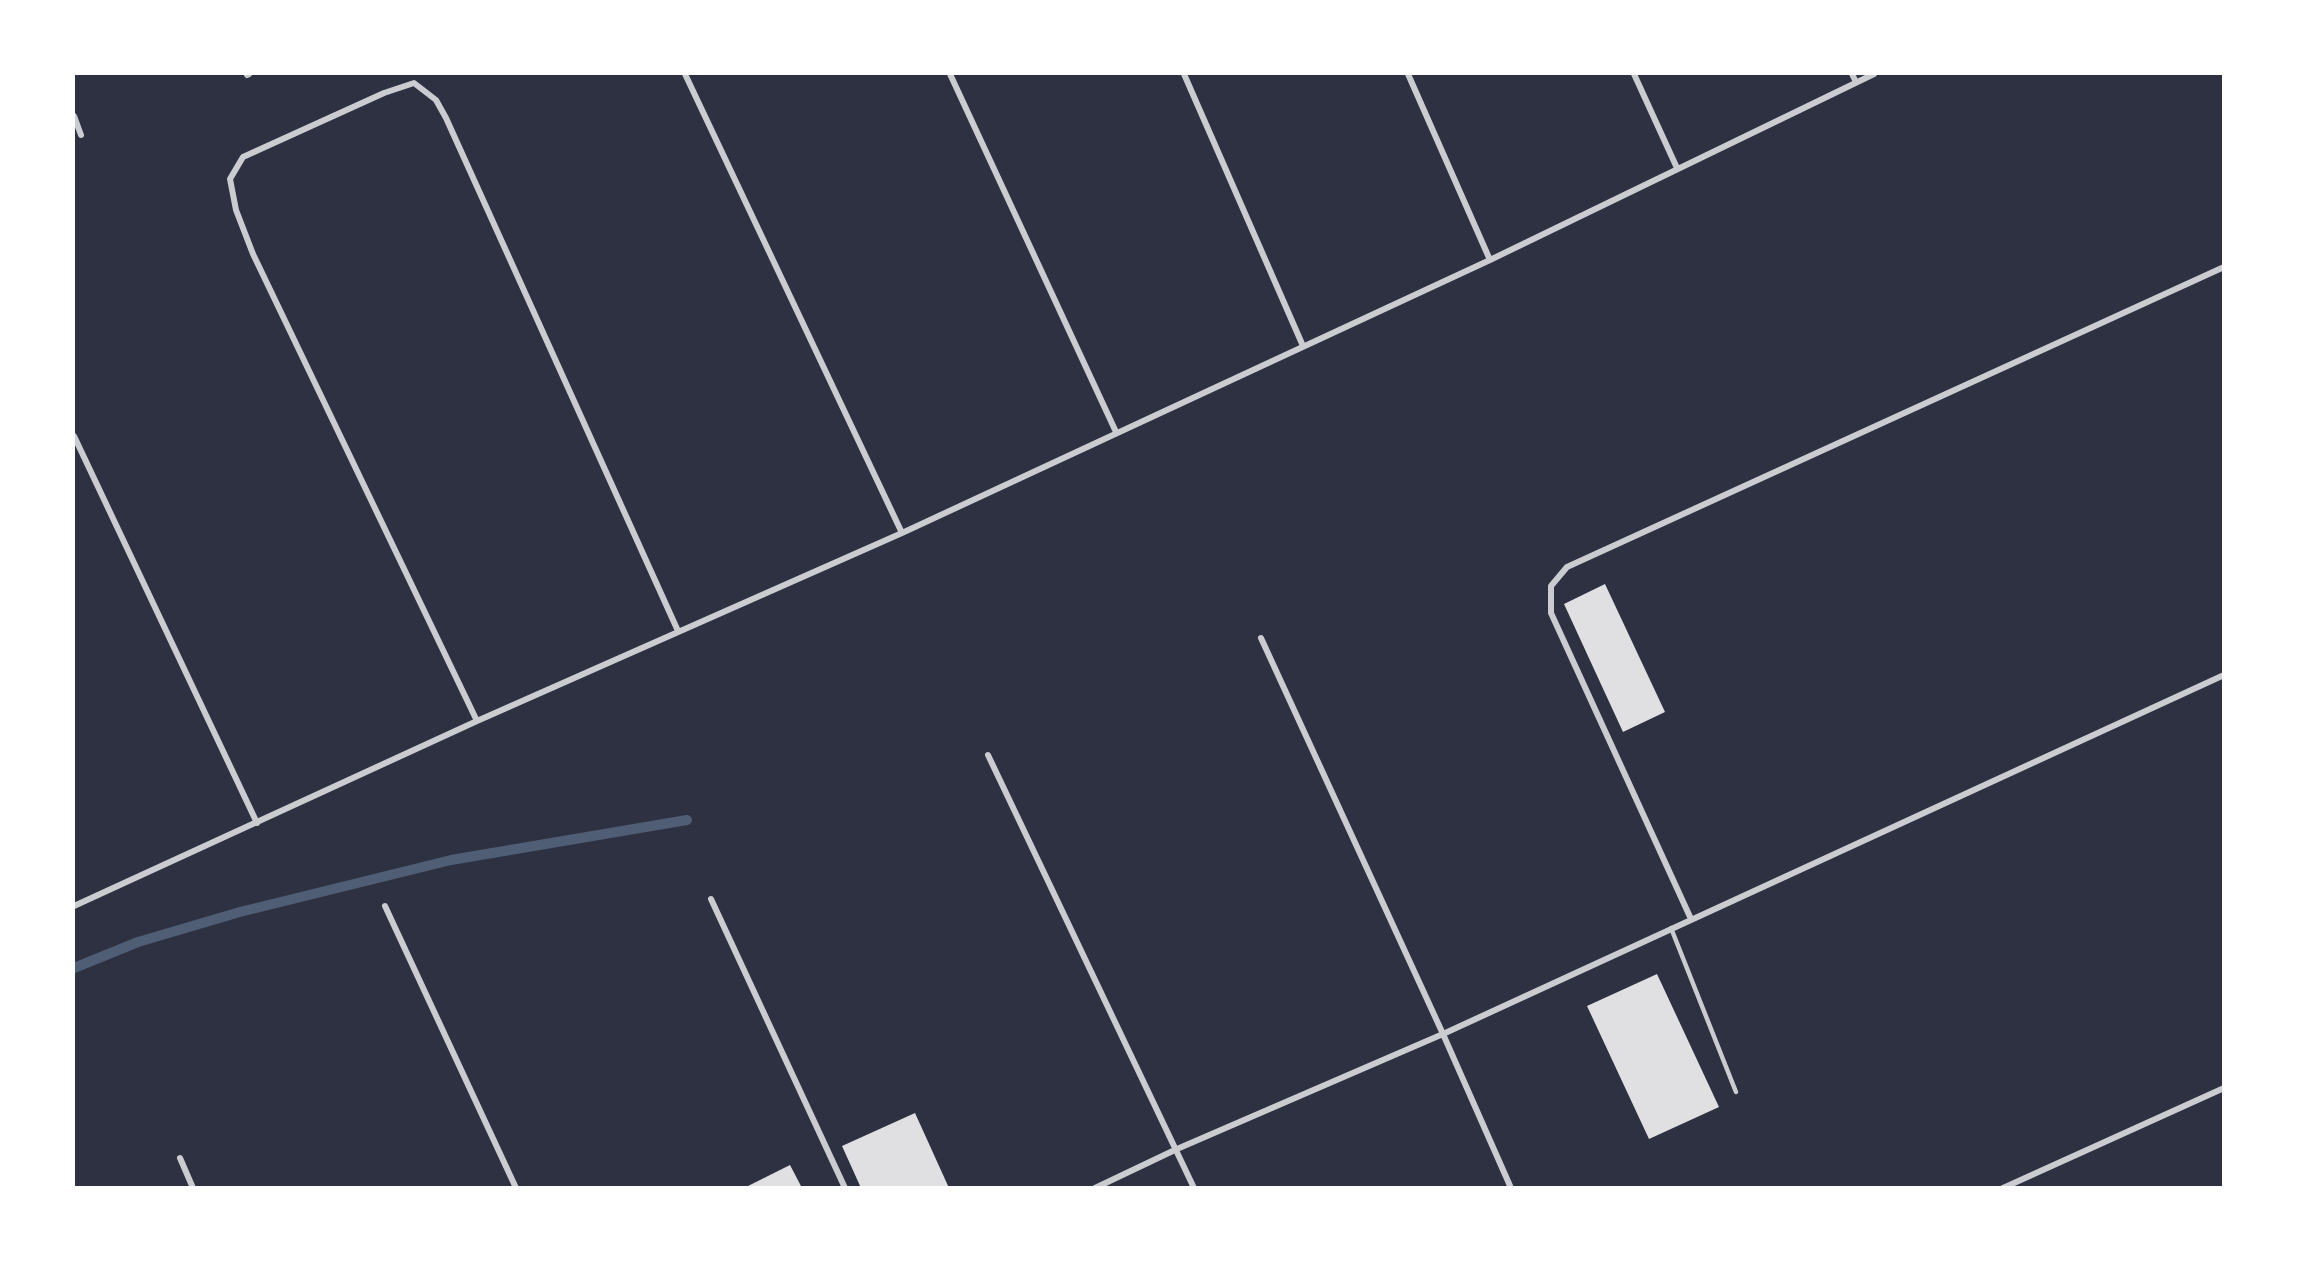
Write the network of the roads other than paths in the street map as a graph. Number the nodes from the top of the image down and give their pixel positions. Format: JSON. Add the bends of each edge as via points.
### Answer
{"nodes":[{"id":1,"x":685,"y":74,"type":"edge"},
{"id":2,"x":950,"y":74,"type":"edge"},
{"id":3,"x":1184,"y":74,"type":"edge"},
{"id":4,"x":1408,"y":74,"type":"edge"},
{"id":5,"x":1634,"y":74,"type":"edge"},
{"id":6,"x":1852,"y":74,"type":"edge"},
{"id":7,"x":1874,"y":74,"type":"edge"},
{"id":8,"x":1856,"y":82,"type":"junction"},
{"id":9,"x":74,"y":116,"type":"edge"},
{"id":10,"x":81,"y":135,"type":"dead end"},
{"id":11,"x":1677,"y":168,"type":"junction"},
{"id":12,"x":1490,"y":260,"type":"junction"},
{"id":13,"x":2223,"y":267,"type":"edge"},
{"id":14,"x":1303,"y":346,"type":"junction"},
{"id":15,"x":1116,"y":432,"type":"junction"},
{"id":16,"x":74,"y":436,"type":"edge"},
{"id":17,"x":902,"y":532,"type":"junction"},
{"id":18,"x":678,"y":631,"type":"junction"},
{"id":19,"x":1261,"y":638,"type":"dead end"},
{"id":20,"x":2223,"y":675,"type":"edge"},
{"id":21,"x":477,"y":721,"type":"junction"},
{"id":22,"x":988,"y":755,"type":"dead end"},
{"id":23,"x":257,"y":823,"type":"junction"},
{"id":24,"x":711,"y":899,"type":"dead end"},
{"id":25,"x":74,"y":906,"type":"edge"},
{"id":26,"x":385,"y":906,"type":"dead end"},
{"id":27,"x":1691,"y":919,"type":"junction"},
{"id":28,"x":1671,"y":928,"type":"junction"},
{"id":29,"x":1443,"y":1034,"type":"junction"},
{"id":30,"x":2223,"y":1088,"type":"edge"},
{"id":31,"x":1736,"y":1092,"type":"dead end"},
{"id":32,"x":1177,"y":1149,"type":"junction"},
{"id":33,"x":180,"y":1158,"type":"dead end"},
{"id":34,"x":193,"y":1188,"type":"edge"},
{"id":35,"x":516,"y":1188,"type":"edge"},
{"id":36,"x":845,"y":1188,"type":"edge"},
{"id":37,"x":1095,"y":1188,"type":"edge"},
{"id":38,"x":1194,"y":1188,"type":"edge"},
{"id":39,"x":1511,"y":1188,"type":"edge"},
{"id":40,"x":2003,"y":1188,"type":"edge"}],
"edges":[{"from":1,"to":17,"type":"street"},
{"from":2,"to":15,"type":"street"},
{"from":3,"to":14,"type":"street"},
{"from":4,"to":12,"type":"street"},
{"from":5,"to":11,"type":"street"},
{"from":6,"to":8,"type":"street"},
{"from":7,"to":8,"type":"street"},
{"from":8,"to":11,"type":"street"},
{"from":9,"to":10,"type":"street"},
{"from":11,"to":12,"type":"street"},
{"from":12,"to":14,"type":"street"},
{"from":13,"to":27,"type":"street","via":[[1567,567],[1551,586],[1551,613]]},
{"from":14,"to":15,"type":"street"},
{"from":15,"to":17,"type":"street"},
{"from":16,"to":23,"type":"street"},
{"from":17,"to":18,"type":"street"},
{"from":18,"to":21,"type":"street"},
{"from":18,"to":21,"type":"street","via":[[446,118],[436,100],[414,83],[384,93],[243,157],[230,179],[236,210],[254,254]]},
{"from":19,"to":29,"type":"street"},
{"from":20,"to":27,"type":"street"},
{"from":21,"to":23,"type":"street"},
{"from":22,"to":32,"type":"street"},
{"from":23,"to":25,"type":"street"},
{"from":24,"to":36,"type":"street"},
{"from":26,"to":35,"type":"street"},
{"from":27,"to":28,"type":"street"},
{"from":28,"to":29,"type":"street"},
{"from":28,"to":31,"type":"lane"},
{"from":29,"to":32,"type":"street"},
{"from":29,"to":39,"type":"street"},
{"from":30,"to":40,"type":"street"},
{"from":32,"to":37,"type":"street"},
{"from":32,"to":38,"type":"street"},
{"from":33,"to":34,"type":"street"}]}
